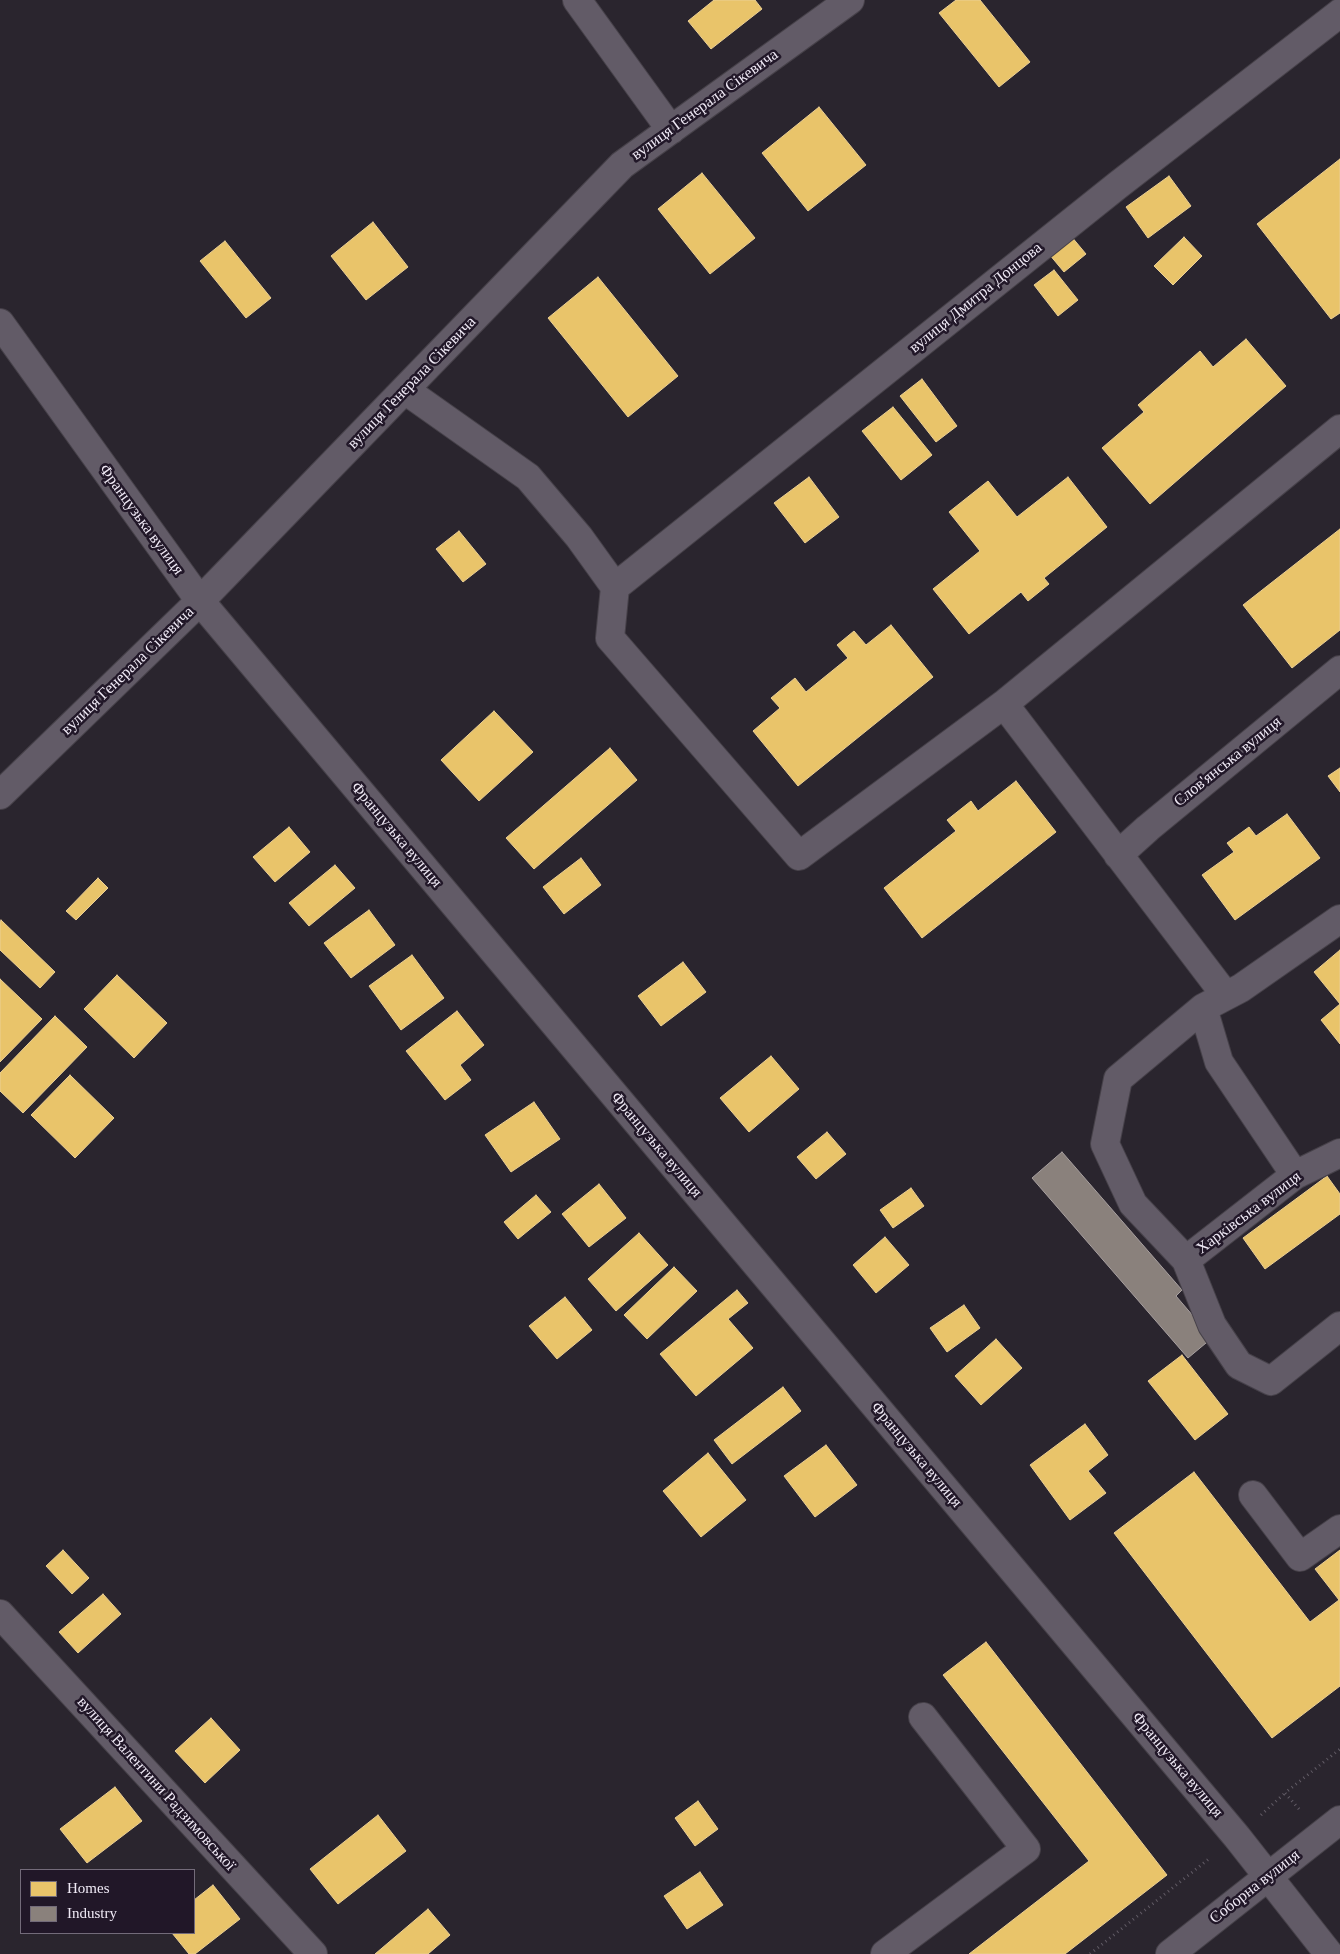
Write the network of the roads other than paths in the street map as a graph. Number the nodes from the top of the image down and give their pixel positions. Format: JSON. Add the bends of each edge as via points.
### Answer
{"nodes":[{"id":1,"x":577,"y":0,"type":"edge"},
{"id":2,"x":850,"y":0,"type":"edge"},
{"id":3,"x":1340,"y":13,"type":"edge"},
{"id":4,"x":671,"y":130,"type":"junction"},
{"id":5,"x":0,"y":323,"type":"edge"},
{"id":6,"x":405,"y":390,"type":"junction"},
{"id":7,"x":1340,"y":429,"type":"edge"},
{"id":8,"x":615,"y":587,"type":"junction"},
{"id":9,"x":200,"y":602,"type":"junction"},
{"id":10,"x":1340,"y":670,"type":"edge"},
{"id":11,"x":1004,"y":704,"type":"junction"},
{"id":12,"x":0,"y":795,"type":"edge"},
{"id":13,"x":1118,"y":855,"type":"junction"},
{"id":14,"x":1340,"y":919,"type":"edge"},
{"id":15,"x":1214,"y":1002,"type":"junction"},
{"id":16,"x":1340,"y":1154,"type":"edge"},
{"id":17,"x":1295,"y":1175,"type":"junction"},
{"id":18,"x":1186,"y":1260,"type":"junction"},
{"id":19,"x":1340,"y":1326,"type":"edge"},
{"id":20,"x":1253,"y":1495,"type":"dead end"},
{"id":21,"x":1340,"y":1529,"type":"edge"},
{"id":22,"x":0,"y":1614,"type":"edge"},
{"id":23,"x":923,"y":1717,"type":"dead end"},
{"id":24,"x":1340,"y":1820,"type":"edge"},
{"id":25,"x":1269,"y":1876,"type":"junction"},
{"id":26,"x":312,"y":1954,"type":"edge"},
{"id":27,"x":885,"y":1954,"type":"edge"},
{"id":28,"x":1170,"y":1954,"type":"edge"},
{"id":29,"x":1329,"y":1954,"type":"edge"}],
"edges":[{"from":1,"to":4,"type":"street"},
{"from":2,"to":4,"type":"street","name":"вулиця Генерала Сікевича"},
{"from":3,"to":8,"type":"street","name":"вулиця Дмитра Донцова","via":[[1118,184]]},
{"from":4,"to":6,"type":"street","name":"вулиця Генерала Сікевича","via":[[622,166]]},
{"from":5,"to":9,"type":"street","name":"Французька вулиця"},
{"from":6,"to":8,"type":"street","via":[[528,477],[579,537]]},
{"from":6,"to":9,"type":"street","name":"вулиця Генерала Сікевича"},
{"from":7,"to":11,"type":"street"},
{"from":8,"to":11,"type":"street","via":[[610,638],[800,856]]},
{"from":9,"to":12,"type":"street","name":"вулиця Генерала Сікевича"},
{"from":9,"to":25,"type":"street","name":"Французька вулиця"},
{"from":10,"to":13,"type":"street","name":"Слов'янська вулиця"},
{"from":11,"to":13,"type":"street"},
{"from":13,"to":15,"type":"street"},
{"from":14,"to":15,"type":"street","via":[[1241,988]]},
{"from":15,"to":17,"type":"street","via":[[1219,1062]]},
{"from":15,"to":18,"type":"street","via":[[1118,1078],[1105,1144],[1134,1204]]},
{"from":16,"to":17,"type":"street","name":"Харківська вулиця"},
{"from":17,"to":18,"type":"street","name":"Харківська вулиця"},
{"from":18,"to":19,"type":"street","via":[[1212,1325],[1234,1357],[1240,1365],[1270,1381]]},
{"from":20,"to":21,"type":"street","via":[[1300,1557]]},
{"from":22,"to":26,"type":"street","name":"вулиця Валентини Радзимовської"},
{"from":23,"to":27,"type":"street","via":[[1026,1849]]},
{"from":24,"to":25,"type":"street","name":"Соборна вулиця"},
{"from":25,"to":28,"type":"street","name":"Соборна вулиця"},
{"from":25,"to":29,"type":"street","name":"Французька вулиця"}]}
